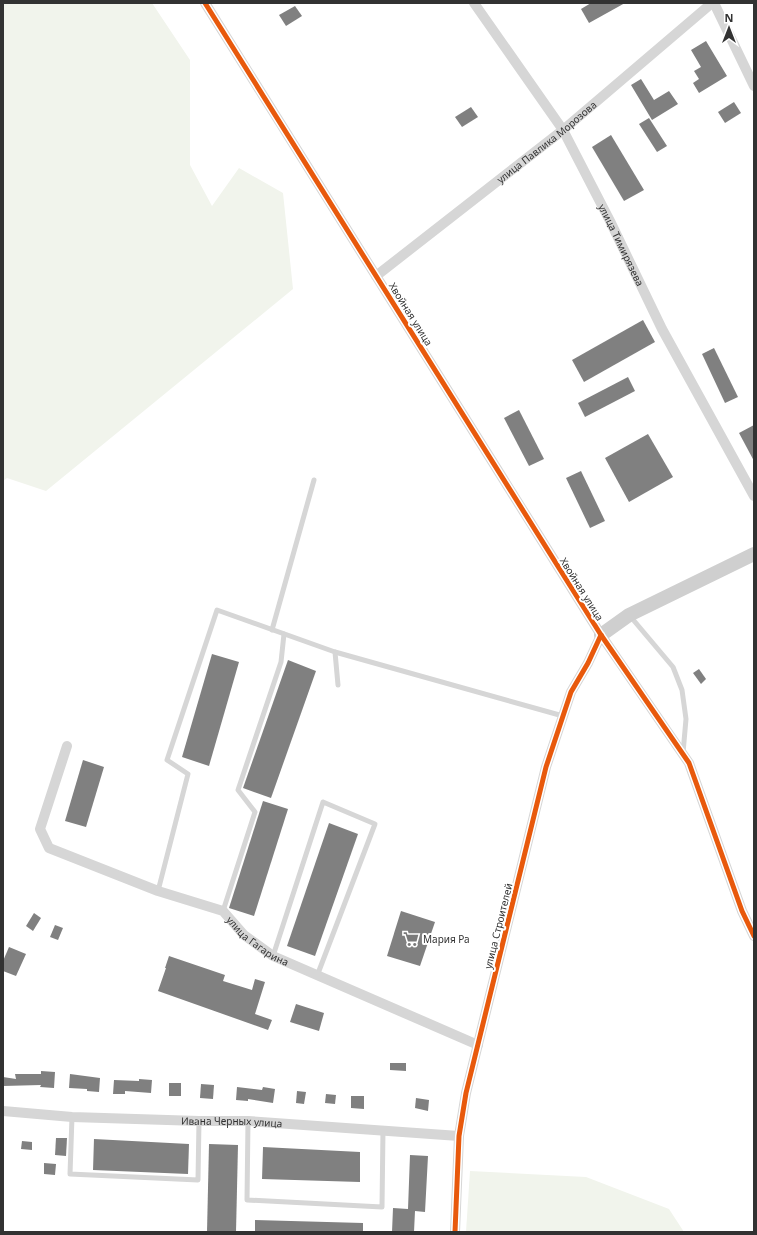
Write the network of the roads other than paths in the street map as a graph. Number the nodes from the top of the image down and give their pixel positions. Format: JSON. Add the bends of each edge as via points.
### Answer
{"nodes":[{"id":1,"x":205,"y":3,"type":"edge"},
{"id":2,"x":474,"y":3,"type":"edge"},
{"id":3,"x":713,"y":3,"type":"edge"},
{"id":4,"x":754,"y":86,"type":"edge"},
{"id":5,"x":563,"y":130,"type":"junction"},
{"id":6,"x":376,"y":276,"type":"junction"},
{"id":7,"x":314,"y":480,"type":"dead end"},
{"id":8,"x":754,"y":496,"type":"edge"},
{"id":9,"x":754,"y":554,"type":"edge"},
{"id":10,"x":629,"y":615,"type":"junction"},
{"id":11,"x":272,"y":630,"type":"junction"},
{"id":12,"x":284,"y":634,"type":"junction"},
{"id":13,"x":601,"y":635,"type":"junction"},
{"id":14,"x":335,"y":652,"type":"junction"},
{"id":15,"x":338,"y":685,"type":"dead end"},
{"id":16,"x":563,"y":716,"type":"junction"},
{"id":17,"x":67,"y":746,"type":"dead end"},
{"id":18,"x":683,"y":754,"type":"junction"},
{"id":19,"x":158,"y":891,"type":"junction"},
{"id":20,"x":222,"y":911,"type":"junction"},
{"id":21,"x":754,"y":936,"type":"edge"},
{"id":22,"x":273,"y":956,"type":"junction"},
{"id":23,"x":317,"y":976,"type":"junction"},
{"id":24,"x":478,"y":1044,"type":"junction"},
{"id":25,"x":3,"y":1111,"type":"edge"},
{"id":26,"x":72,"y":1117,"type":"junction"},
{"id":27,"x":199,"y":1121,"type":"junction"},
{"id":28,"x":248,"y":1121,"type":"junction"},
{"id":29,"x":383,"y":1130,"type":"junction"},
{"id":30,"x":459,"y":1136,"type":"junction"},
{"id":31,"x":455,"y":1232,"type":"edge"}],
"edges":[{"from":1,"to":6,"type":"street","name":"Хвойная улица"},
{"from":2,"to":5,"type":"street","name":"улица Тимирязева"},
{"from":3,"to":4,"type":"street"},
{"from":3,"to":5,"type":"street","name":"улица Павлика Морозова"},
{"from":5,"to":6,"type":"street","name":"улица Павлика Морозова"},
{"from":5,"to":8,"type":"street","name":"улица Тимирязева","via":[[662,329]]},
{"from":6,"to":13,"type":"street","name":"Хвойная улица"},
{"from":7,"to":11,"type":"lane"},
{"from":9,"to":10,"type":"street"},
{"from":10,"to":13,"type":"street"},
{"from":10,"to":18,"type":"lane","via":[[673,667],[682,690],[686,719]]},
{"from":11,"to":12,"type":"lane"},
{"from":11,"to":19,"type":"lane","via":[[217,610],[167,760],[188,774]]},
{"from":12,"to":14,"type":"lane"},
{"from":12,"to":20,"type":"lane","via":[[281,662],[238,790],[256,812]]},
{"from":13,"to":16,"type":"street","name":"улица Строителей","via":[[571,692]]},
{"from":13,"to":18,"type":"street","name":"Хвойная улица"},
{"from":14,"to":15,"type":"lane"},
{"from":14,"to":16,"type":"lane"},
{"from":16,"to":24,"type":"street","name":"улица Строителей","via":[[546,767]]},
{"from":17,"to":19,"type":"street","name":"улица Гагарина","via":[[40,829],[49,848]]},
{"from":18,"to":21,"type":"street","name":"Хвойная улица","via":[[690,763],[742,911]]},
{"from":19,"to":20,"type":"street","name":"улица Гагарина"},
{"from":20,"to":22,"type":"street","name":"улица Гагарина","via":[[244,935]]},
{"from":22,"to":23,"type":"street","name":"улица Гагарина"},
{"from":22,"to":23,"type":"lane","via":[[323,802],[375,824]]},
{"from":23,"to":24,"type":"street","name":"улица Гагарина"},
{"from":24,"to":30,"type":"street","name":"улица Строителей"},
{"from":25,"to":26,"type":"street","name":"Ивана Черных улица"},
{"from":26,"to":27,"type":"street","name":"Ивана Черных улица"},
{"from":26,"to":27,"type":"lane","via":[[70,1174],[198,1180]]},
{"from":27,"to":28,"type":"street","name":"Ивана Черных улица"},
{"from":28,"to":29,"type":"street","name":"Ивана Черных улица"},
{"from":28,"to":29,"type":"lane","via":[[247,1200],[382,1207]]},
{"from":29,"to":30,"type":"street","name":"Ивана Черных улица"},
{"from":30,"to":31,"type":"street","name":"улица Строителей"}]}
